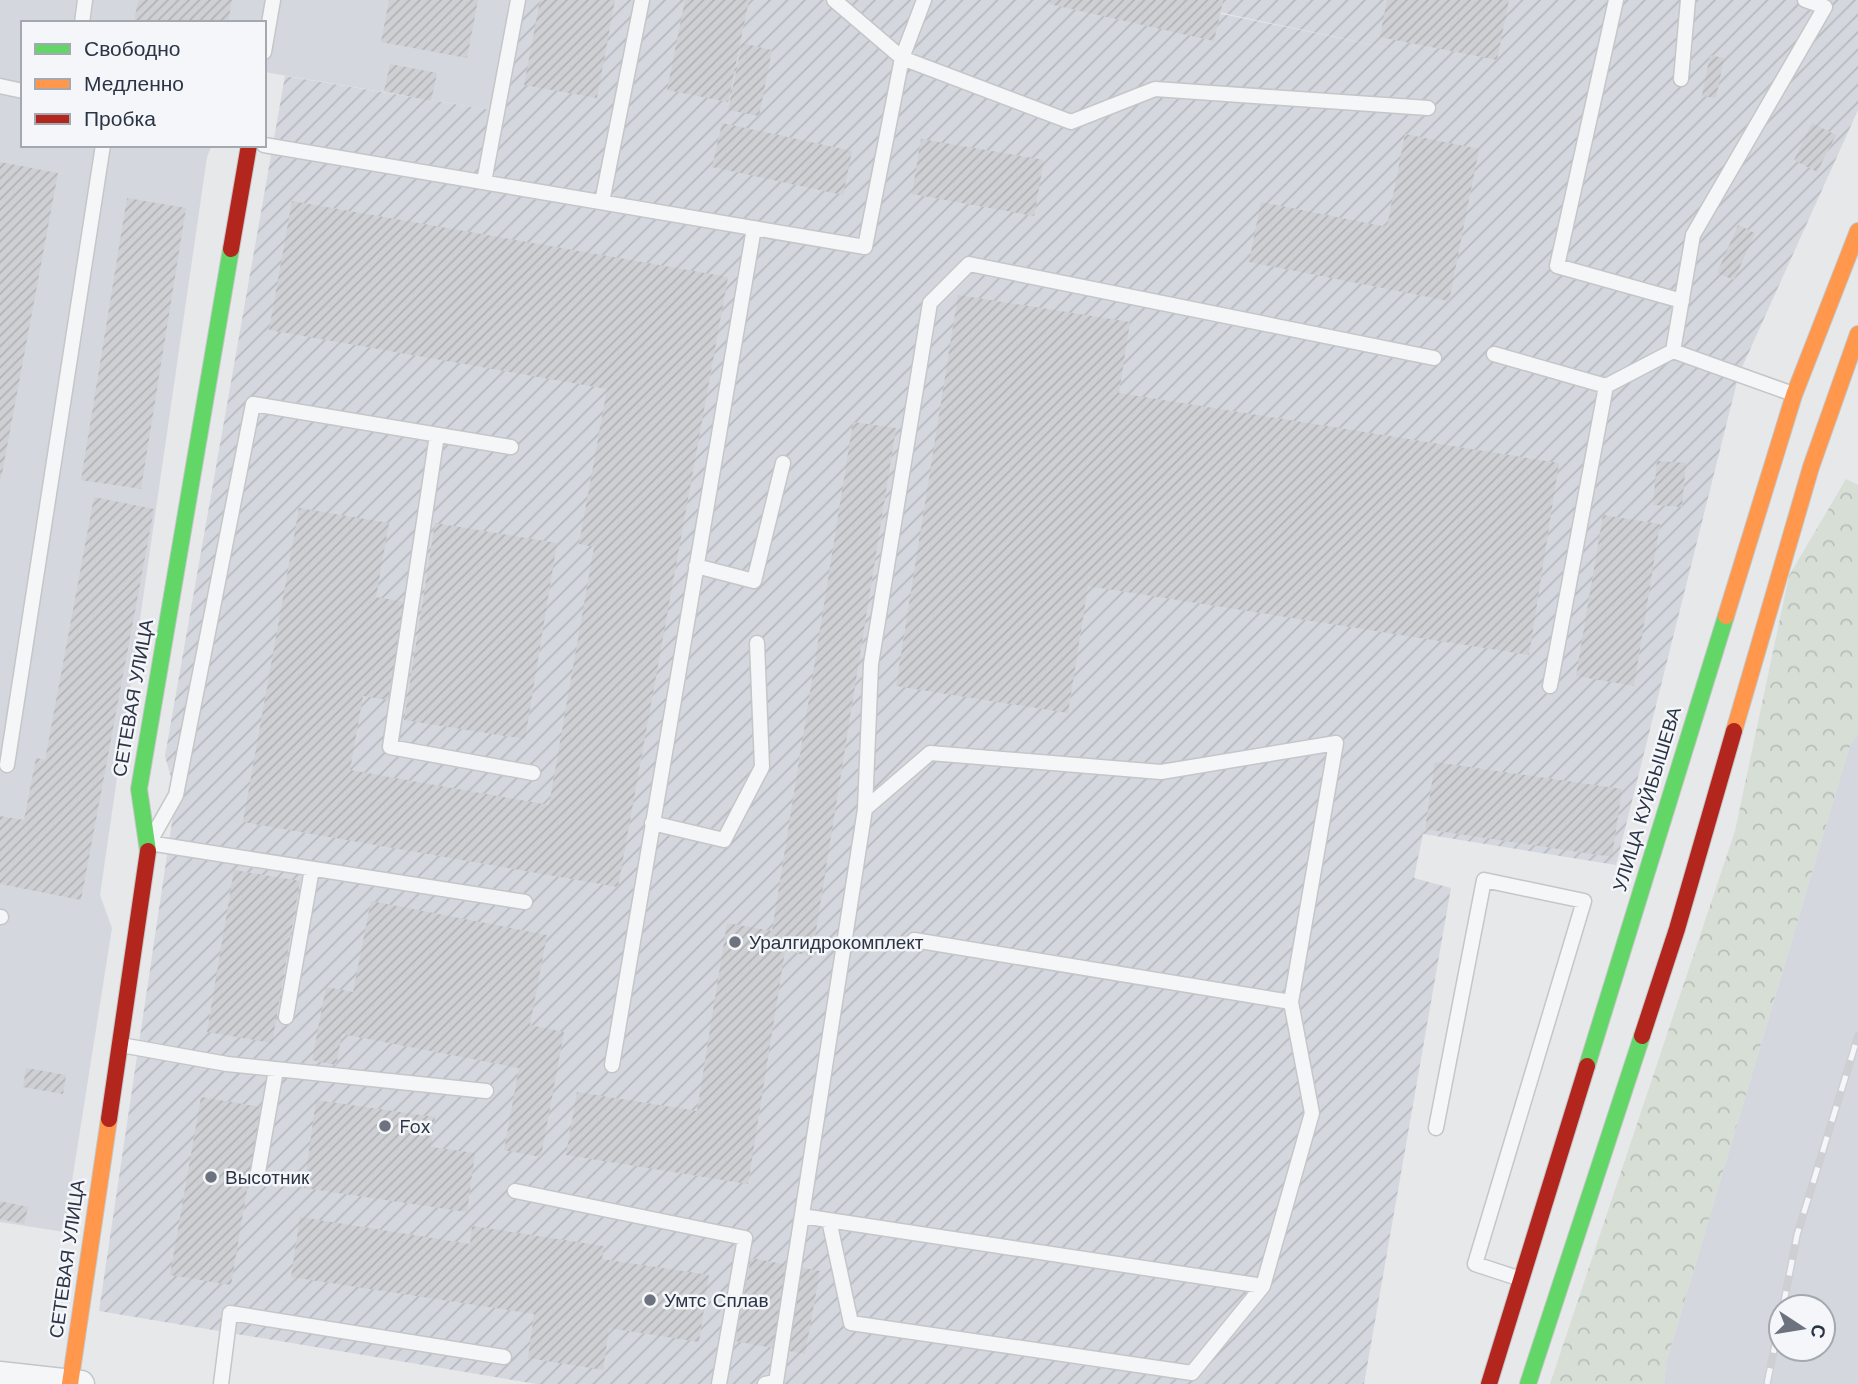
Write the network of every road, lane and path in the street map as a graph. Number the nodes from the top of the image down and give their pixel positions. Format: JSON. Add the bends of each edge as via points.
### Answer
{"nodes":[{"id":1,"x":85,"y":0,"type":"edge"},
{"id":2,"x":273,"y":0,"type":"edge"},
{"id":3,"x":518,"y":0,"type":"edge"},
{"id":4,"x":642,"y":0,"type":"edge"},
{"id":5,"x":834,"y":0,"type":"edge"},
{"id":6,"x":924,"y":0,"type":"edge"},
{"id":7,"x":1616,"y":0,"type":"edge"},
{"id":8,"x":1688,"y":0,"type":"edge"},
{"id":9,"x":1805,"y":0,"type":"edge"},
{"id":10,"x":82,"y":21,"type":"edge"},
{"id":11,"x":266,"y":40,"type":"edge"},
{"id":12,"x":902,"y":58,"type":"junction"},
{"id":13,"x":1681,"y":79,"type":"dead end"},
{"id":14,"x":0,"y":86,"type":"edge"},
{"id":15,"x":21,"y":91,"type":"edge"},
{"id":16,"x":1428,"y":108,"type":"dead end"},
{"id":17,"x":266,"y":145,"type":"edge"},
{"id":18,"x":103,"y":147,"type":"edge"},
{"id":19,"x":248,"y":147,"type":"edge"},
{"id":20,"x":484,"y":182,"type":"junction"},
{"id":21,"x":602,"y":202,"type":"junction"},
{"id":22,"x":754,"y":228,"type":"junction"},
{"id":23,"x":1858,"y":231,"type":"edge"},
{"id":24,"x":1682,"y":301,"type":"junction"},
{"id":25,"x":1858,"y":334,"type":"edge"},
{"id":26,"x":1673,"y":351,"type":"junction"},
{"id":27,"x":1494,"y":355,"type":"dead end"},
{"id":28,"x":1434,"y":358,"type":"dead end"},
{"id":29,"x":1606,"y":386,"type":"junction"},
{"id":30,"x":1794,"y":395,"type":"junction"},
{"id":31,"x":437,"y":435,"type":"junction"},
{"id":32,"x":511,"y":447,"type":"dead end"},
{"id":33,"x":783,"y":463,"type":"dead end"},
{"id":34,"x":696,"y":566,"type":"junction"},
{"id":35,"x":757,"y":643,"type":"dead end"},
{"id":36,"x":1550,"y":686,"type":"dead end"},
{"id":37,"x":6,"y":720,"type":"edge"},
{"id":38,"x":7,"y":765,"type":"dead end"},
{"id":39,"x":533,"y":773,"type":"dead end"},
{"id":40,"x":865,"y":808,"type":"junction"},
{"id":41,"x":652,"y":823,"type":"junction"},
{"id":42,"x":149,"y":843,"type":"junction"},
{"id":43,"x":312,"y":869,"type":"junction"},
{"id":44,"x":525,"y":902,"type":"dead end"},
{"id":45,"x":914,"y":940,"type":"dead end"},
{"id":46,"x":1292,"y":1002,"type":"junction"},
{"id":47,"x":286,"y":1017,"type":"dead end"},
{"id":48,"x":120,"y":1044,"type":"junction"},
{"id":49,"x":612,"y":1065,"type":"dead end"},
{"id":50,"x":276,"y":1070,"type":"junction"},
{"id":51,"x":486,"y":1091,"type":"dead end"},
{"id":52,"x":1436,"y":1128,"type":"dead end"},
{"id":53,"x":258,"y":1172,"type":"dead end"},
{"id":54,"x":515,"y":1191,"type":"dead end"},
{"id":55,"x":802,"y":1216,"type":"junction"},
{"id":56,"x":829,"y":1220,"type":"junction"},
{"id":57,"x":1558,"y":1226,"type":"junction"},
{"id":58,"x":1521,"y":1279,"type":"junction"},
{"id":59,"x":1263,"y":1286,"type":"junction"},
{"id":60,"x":505,"y":1357,"type":"dead end"},
{"id":61,"x":0,"y":1375,"type":"edge"},
{"id":62,"x":73,"y":1384,"type":"edge"},
{"id":63,"x":221,"y":1384,"type":"edge"},
{"id":64,"x":719,"y":1384,"type":"edge"},
{"id":65,"x":765,"y":1384,"type":"edge"},
{"id":66,"x":1489,"y":1384,"type":"edge"},
{"id":67,"x":1528,"y":1384,"type":"edge"}],
"edges":[{"from":1,"to":10,"type":"lane"},
{"from":2,"to":11,"type":"lane"},
{"from":3,"to":20,"type":"lane"},
{"from":4,"to":21,"type":"lane"},
{"from":5,"to":12,"type":"lane"},
{"from":6,"to":12,"type":"lane"},
{"from":7,"to":24,"type":"lane","via":[[1557,266]]},
{"from":8,"to":13,"type":"lane"},
{"from":9,"to":24,"type":"lane","via":[[1825,7],[1693,235]]},
{"from":12,"to":16,"type":"lane","via":[[1072,122],[1155,89]]},
{"from":12,"to":22,"type":"lane","via":[[865,247]]},
{"from":14,"to":15,"type":"lane"},
{"from":17,"to":20,"type":"lane"},
{"from":18,"to":37,"type":"lane"},
{"from":19,"to":42,"type":"main road","name":"СЕТЕВАЯ УЛИЦА","via":[[139,789]]},
{"from":20,"to":21,"type":"lane"},
{"from":21,"to":22,"type":"lane"},
{"from":22,"to":34,"type":"lane"},
{"from":23,"to":30,"type":"main road","name":"УЛИЦА КУЙБЫШЕВА"},
{"from":24,"to":26,"type":"lane"},
{"from":25,"to":57,"type":"main road","name":"УЛИЦА КУЙБЫШЕВА","via":[[1811,467],[1677,929]]},
{"from":26,"to":29,"type":"lane"},
{"from":26,"to":30,"type":"lane"},
{"from":27,"to":29,"type":"lane"},
{"from":28,"to":40,"type":"lane","via":[[969,264],[930,303],[871,664]]},
{"from":29,"to":36,"type":"lane"},
{"from":30,"to":57,"type":"main road","name":"УЛИЦА КУЙБЫШЕВА"},
{"from":31,"to":32,"type":"lane"},
{"from":31,"to":39,"type":"lane","via":[[390,747]]},
{"from":31,"to":42,"type":"lane","via":[[254,404],[176,795]]},
{"from":33,"to":34,"type":"lane","via":[[754,581]]},
{"from":34,"to":41,"type":"lane"},
{"from":35,"to":41,"type":"lane","via":[[762,767],[724,840]]},
{"from":37,"to":38,"type":"lane"},
{"from":40,"to":46,"type":"lane","via":[[930,753],[1161,772],[1336,743]]},
{"from":40,"to":55,"type":"lane"},
{"from":41,"to":49,"type":"lane"},
{"from":42,"to":43,"type":"lane"},
{"from":42,"to":48,"type":"main road","name":"СЕТЕВАЯ УЛИЦА"},
{"from":43,"to":44,"type":"lane"},
{"from":43,"to":47,"type":"lane"},
{"from":45,"to":46,"type":"lane"},
{"from":46,"to":59,"type":"lane","via":[[1312,1113]]},
{"from":48,"to":50,"type":"lane"},
{"from":48,"to":62,"type":"main road","name":"СЕТЕВАЯ УЛИЦА"},
{"from":50,"to":51,"type":"lane"},
{"from":50,"to":53,"type":"lane"},
{"from":52,"to":58,"type":"lane","via":[[1484,880],[1584,901],[1475,1264]]},
{"from":54,"to":64,"type":"lane","via":[[745,1238]]},
{"from":55,"to":56,"type":"lane"},
{"from":55,"to":65,"type":"lane","via":[[776,1382]]},
{"from":56,"to":59,"type":"lane"},
{"from":56,"to":59,"type":"lane","via":[[851,1323],[1192,1373]]},
{"from":57,"to":58,"type":"main road","name":"УЛИЦА КУЙБЫШЕВА"},
{"from":57,"to":67,"type":"main road","name":"УЛИЦА КУЙБЫШЕВА"},
{"from":58,"to":66,"type":"main road","name":"УЛИЦА КУЙБЫШЕВА"},
{"from":60,"to":63,"type":"lane","via":[[230,1313]]},
{"from":61,"to":62,"type":"street"}]}
